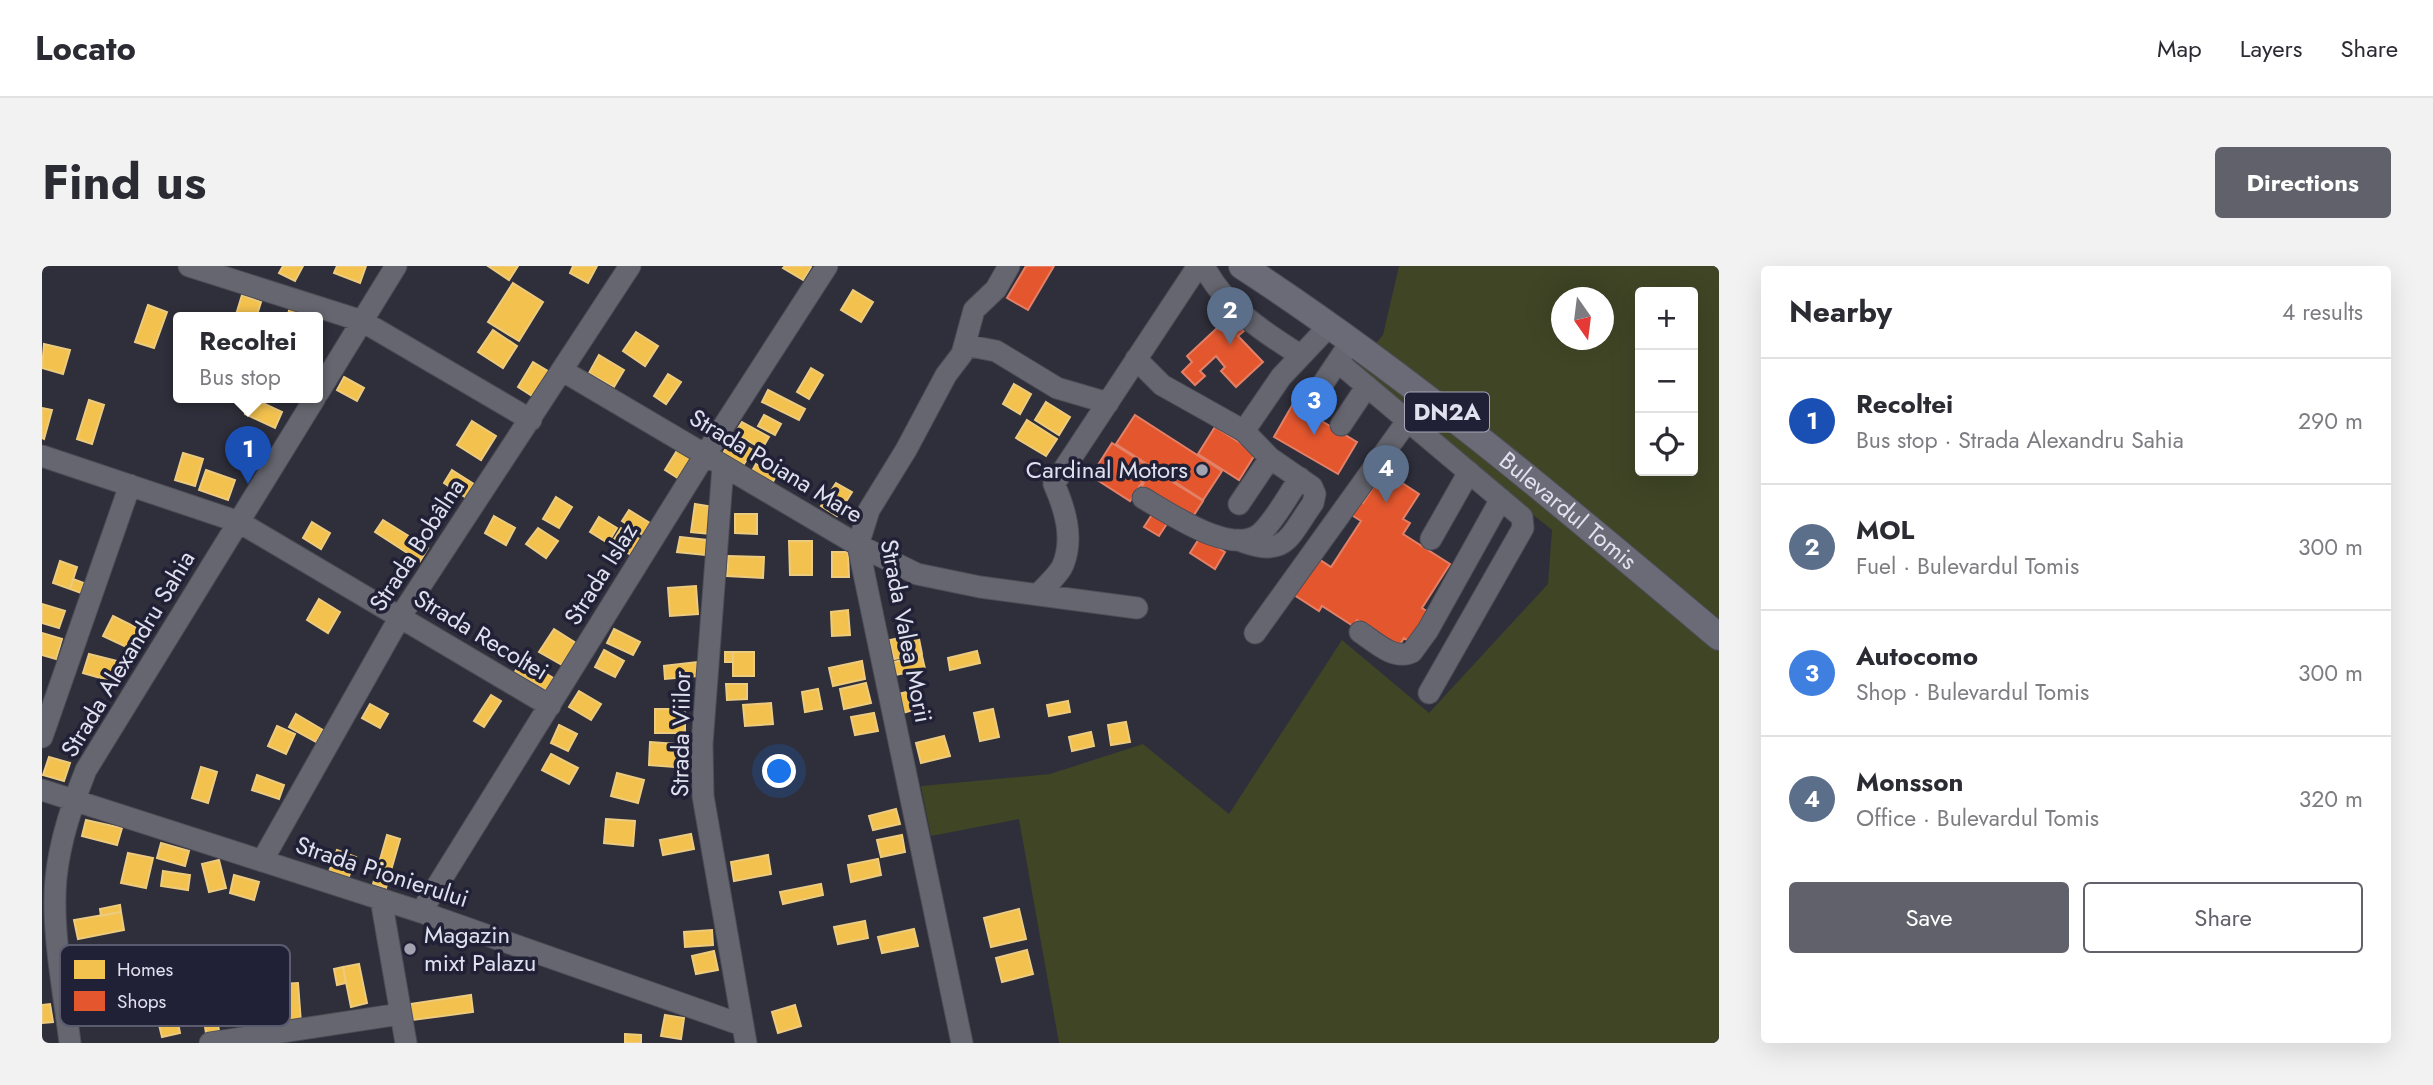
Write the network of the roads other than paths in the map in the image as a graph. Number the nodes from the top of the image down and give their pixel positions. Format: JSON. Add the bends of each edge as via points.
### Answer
{"nodes":[{"id":1,"x":189,"y":266,"type":"edge"},
{"id":2,"x":396,"y":266,"type":"edge"},
{"id":3,"x":828,"y":266,"type":"edge"},
{"id":4,"x":1009,"y":266,"type":"edge"},
{"id":5,"x":1198,"y":266,"type":"edge"},
{"id":6,"x":1204,"y":266,"type":"edge"},
{"id":7,"x":1242,"y":266,"type":"edge"},
{"id":8,"x":1263,"y":266,"type":"edge"},
{"id":9,"x":626,"y":267,"type":"edge"},
{"id":10,"x":362,"y":321,"type":"junction"},
{"id":11,"x":1340,"y":342,"type":"junction"},
{"id":12,"x":965,"y":345,"type":"junction"},
{"id":13,"x":1300,"y":355,"type":"junction"},
{"id":14,"x":1136,"y":359,"type":"junction"},
{"id":15,"x":564,"y":371,"type":"junction"},
{"id":16,"x":323,"y":385,"type":"edge"},
{"id":17,"x":1367,"y":386,"type":"junction"},
{"id":18,"x":1108,"y":402,"type":"junction"},
{"id":19,"x":312,"y":403,"type":"edge"},
{"id":20,"x":1310,"y":403,"type":"dead end"},
{"id":21,"x":531,"y":420,"type":"junction"},
{"id":22,"x":1408,"y":420,"type":"junction"},
{"id":23,"x":1341,"y":425,"type":"dead end"},
{"id":24,"x":1244,"y":430,"type":"junction"},
{"id":25,"x":42,"y":456,"type":"edge"},
{"id":26,"x":1270,"y":458,"type":"junction"},
{"id":27,"x":714,"y":460,"type":"junction"},
{"id":28,"x":1469,"y":472,"type":"junction"},
{"id":29,"x":130,"y":485,"type":"junction"},
{"id":30,"x":1143,"y":498,"type":"dead end"},
{"id":31,"x":1502,"y":499,"type":"junction"},
{"id":32,"x":1239,"y":504,"type":"dead end"},
{"id":33,"x":239,"y":522,"type":"junction"},
{"id":34,"x":1431,"y":539,"type":"dead end"},
{"id":35,"x":858,"y":545,"type":"junction"},
{"id":36,"x":1038,"y":594,"type":"junction"},
{"id":37,"x":1443,"y":597,"type":"junction"},
{"id":38,"x":1137,"y":608,"type":"dead end"},
{"id":39,"x":400,"y":617,"type":"junction"},
{"id":40,"x":1473,"y":617,"type":"junction"},
{"id":41,"x":1719,"y":620,"type":"edge"},
{"id":42,"x":1360,"y":632,"type":"dead end"},
{"id":43,"x":1255,"y":633,"type":"dead end"},
{"id":44,"x":1719,"y":637,"type":"edge"},
{"id":45,"x":1429,"y":693,"type":"dead end"},
{"id":46,"x":550,"y":706,"type":"junction"},
{"id":47,"x":42,"y":737,"type":"edge"},
{"id":48,"x":42,"y":790,"type":"edge"},
{"id":49,"x":74,"y":800,"type":"junction"},
{"id":50,"x":262,"y":860,"type":"junction"},
{"id":51,"x":380,"y":899,"type":"junction"},
{"id":52,"x":421,"y":912,"type":"junction"},
{"id":53,"x":60,"y":960,"type":"edge"},
{"id":54,"x":400,"y":1014,"type":"junction"},
{"id":55,"x":744,"y":1034,"type":"edge"},
{"id":56,"x":210,"y":1043,"type":"edge"},
{"id":57,"x":407,"y":1043,"type":"edge"},
{"id":58,"x":962,"y":1043,"type":"edge"}],
"edges":[{"from":1,"to":10,"type":"street"},
{"from":2,"to":10,"type":"street"},
{"from":3,"to":27,"type":"street","name":"Strada Islaz"},
{"from":4,"to":12,"type":"street","name":"Strada Valea Morii","via":[[996,289],[974,310]]},
{"from":5,"to":14,"type":"street"},
{"from":6,"to":13,"type":"street","via":[[1227,301]]},
{"from":7,"to":11,"type":"main road","name":"Bulevardul Tomis","number":"DN2A"},
{"from":8,"to":41,"type":"main road","name":"Bulevardul Tomis","number":"DN2A","via":[[1441,392]]},
{"from":9,"to":15,"type":"street","name":"Strada Bobâlna"},
{"from":10,"to":16,"type":"street"},
{"from":10,"to":21,"type":"street"},
{"from":11,"to":13,"type":"street"},
{"from":11,"to":17,"type":"street"},
{"from":11,"to":20,"type":"street"},
{"from":11,"to":44,"type":"main road","name":"Bulevardul Tomis","number":"DN2A","via":[[1434,401]]},
{"from":12,"to":18,"type":"street","via":[[996,351],[1057,388]]},
{"from":12,"to":35,"type":"street","name":"Strada Valea Morii","via":[[869,510]]},
{"from":13,"to":24,"type":"street"},
{"from":14,"to":18,"type":"street"},
{"from":14,"to":24,"type":"street","via":[[1161,385]]},
{"from":15,"to":21,"type":"street","name":"Strada Bobâlna"},
{"from":15,"to":27,"type":"street","name":"Strada Poiana Mare"},
{"from":17,"to":22,"type":"street"},
{"from":17,"to":23,"type":"street"},
{"from":18,"to":36,"type":"street","via":[[1054,484],[1063,504],[1069,540],[1063,567]]},
{"from":19,"to":33,"type":"street","name":"Strada Alexandru Sahia"},
{"from":21,"to":39,"type":"street","name":"Strada Bobâlna"},
{"from":22,"to":28,"type":"street"},
{"from":22,"to":43,"type":"street"},
{"from":24,"to":26,"type":"street"},
{"from":25,"to":29,"type":"street","name":"Strada Recoltei"},
{"from":26,"to":30,"type":"street","via":[[1300,478],[1261,533],[1238,540],[1199,530]]},
{"from":26,"to":32,"type":"street"},
{"from":27,"to":35,"type":"street","name":"Strada Poiana Mare"},
{"from":27,"to":46,"type":"street","name":"Strada Islaz"},
{"from":27,"to":55,"type":"street","name":"Strada Viilor","via":[[703,796]]},
{"from":28,"to":31,"type":"street"},
{"from":28,"to":34,"type":"street"},
{"from":29,"to":33,"type":"street","name":"Strada Recoltei"},
{"from":29,"to":47,"type":"street"},
{"from":31,"to":37,"type":"street"},
{"from":31,"to":40,"type":"street","via":[[1522,517],[1523,528]]},
{"from":33,"to":39,"type":"street","name":"Strada Recoltei"},
{"from":33,"to":49,"type":"street","name":"Strada Alexandru Sahia","via":[[86,770]]},
{"from":35,"to":36,"type":"street","name":"Strada Poiana Mare","via":[[916,575]]},
{"from":35,"to":58,"type":"street","name":"Strada Valea Morii"},
{"from":36,"to":38,"type":"street","name":"Strada Poiana Mare"},
{"from":37,"to":40,"type":"street"},
{"from":37,"to":42,"type":"street","via":[[1419,645],[1407,655],[1391,653]]},
{"from":39,"to":46,"type":"street","name":"Strada Recoltei"},
{"from":39,"to":50,"type":"street","name":"Strada Bobâlna"},
{"from":40,"to":45,"type":"street"},
{"from":46,"to":52,"type":"street","name":"Strada Islaz"},
{"from":48,"to":49,"type":"street","name":"Strada Pionierului"},
{"from":49,"to":50,"type":"street","name":"Strada Pionierului"},
{"from":49,"to":53,"type":"street","name":"Strada Alexandru Sahia","via":[[56,880]]},
{"from":50,"to":51,"type":"street","name":"Strada Pionierului"},
{"from":51,"to":52,"type":"street","name":"Strada Pionierului"},
{"from":51,"to":54,"type":"street"},
{"from":52,"to":55,"type":"street","name":"Strada Pionierului"},
{"from":54,"to":56,"type":"street"},
{"from":54,"to":57,"type":"street"}]}
